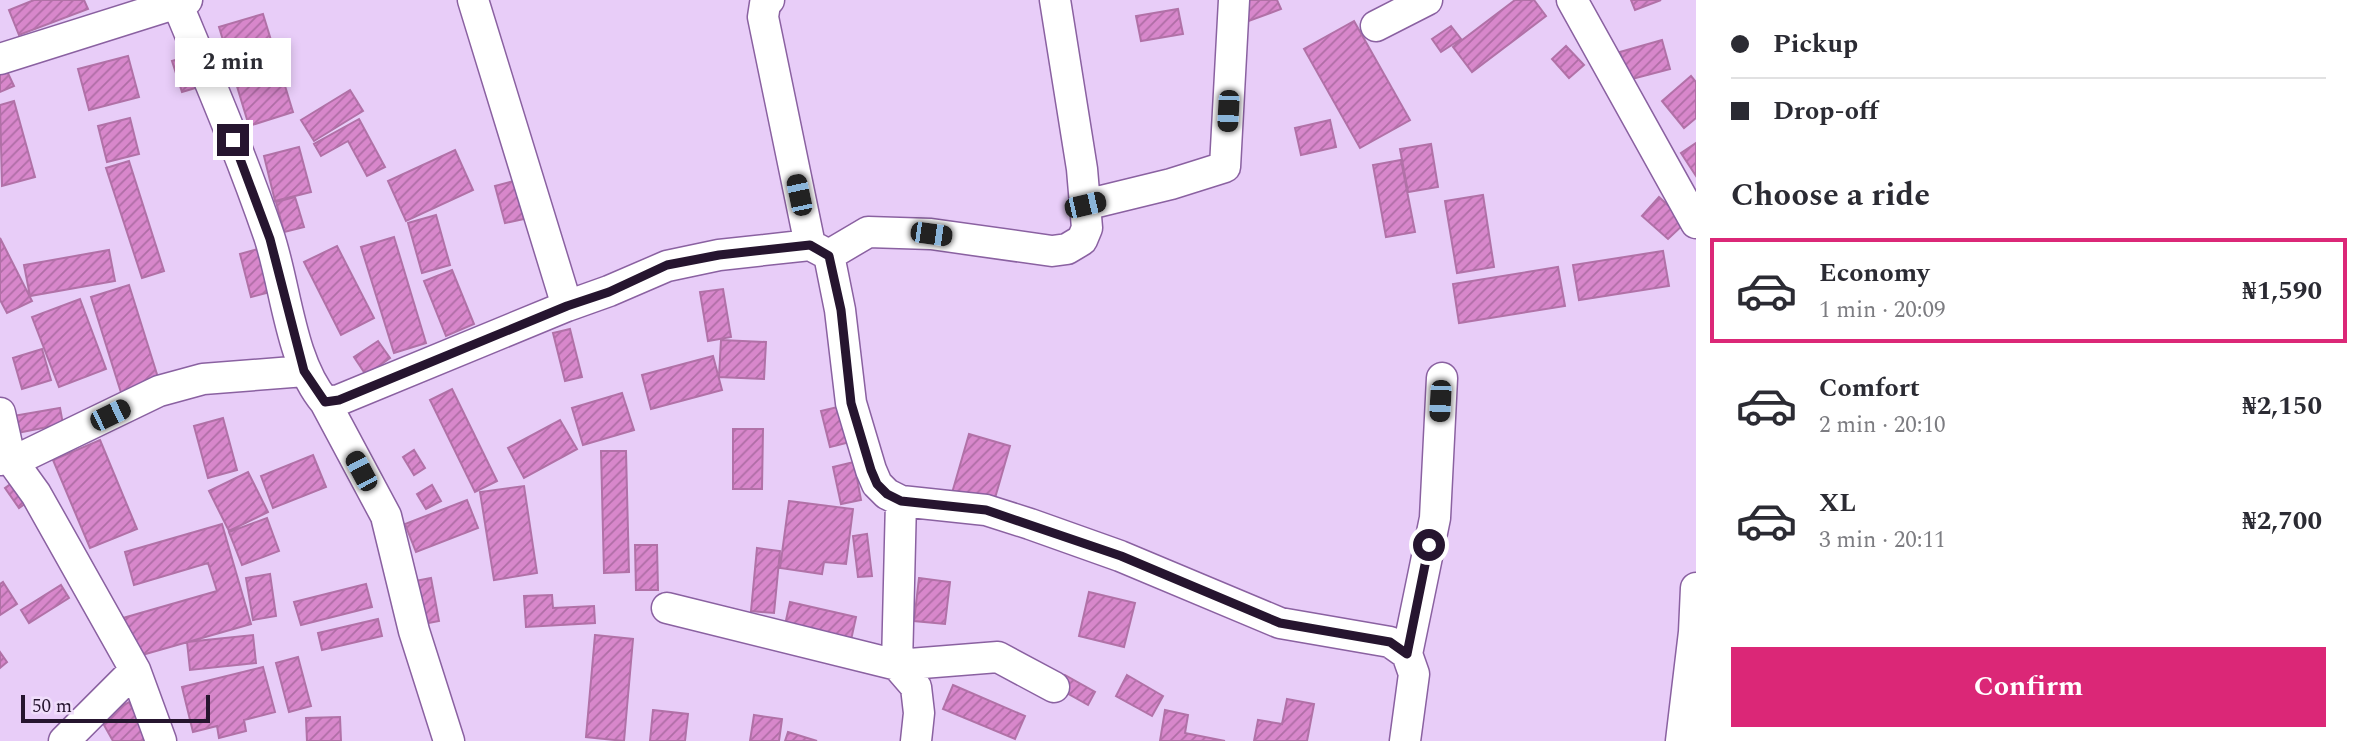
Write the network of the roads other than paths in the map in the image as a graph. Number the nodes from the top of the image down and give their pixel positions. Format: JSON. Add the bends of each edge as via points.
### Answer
{"nodes":[{"id":1,"x":473,"y":0,"type":"edge"},
{"id":2,"x":769,"y":0,"type":"edge"},
{"id":3,"x":1055,"y":0,"type":"edge"},
{"id":4,"x":1234,"y":0,"type":"edge"},
{"id":5,"x":1427,"y":0,"type":"edge"},
{"id":6,"x":1572,"y":0,"type":"edge"},
{"id":7,"x":182,"y":1,"type":"edge"},
{"id":8,"x":1376,"y":26,"type":"dead end"},
{"id":9,"x":0,"y":59,"type":"edge"},
{"id":10,"x":1085,"y":205,"type":"junction"},
{"id":11,"x":1696,"y":223,"type":"edge"},
{"id":12,"x":819,"y":250,"type":"junction"},
{"id":13,"x":567,"y":306,"type":"junction"},
{"id":14,"x":304,"y":371,"type":"junction"},
{"id":15,"x":1442,"y":378,"type":"dead end"},
{"id":16,"x":325,"y":402,"type":"junction"},
{"id":17,"x":0,"y":413,"type":"edge"},
{"id":18,"x":7,"y":460,"type":"edge"},
{"id":19,"x":901,"y":501,"type":"junction"},
{"id":20,"x":1696,"y":588,"type":"edge"},
{"id":21,"x":667,"y":608,"type":"dead end"},
{"id":22,"x":1407,"y":654,"type":"junction"},
{"id":23,"x":898,"y":665,"type":"junction"},
{"id":24,"x":135,"y":670,"type":"junction"},
{"id":25,"x":1054,"y":687,"type":"dead end"},
{"id":26,"x":64,"y":741,"type":"edge"},
{"id":27,"x":161,"y":741,"type":"edge"},
{"id":28,"x":449,"y":741,"type":"edge"},
{"id":29,"x":916,"y":741,"type":"edge"},
{"id":30,"x":1405,"y":741,"type":"edge"},
{"id":31,"x":1681,"y":741,"type":"edge"}],
"edges":[{"from":1,"to":13,"type":"street"},
{"from":2,"to":12,"type":"street","via":[[763,18]]},
{"from":3,"to":10,"type":"street"},
{"from":4,"to":10,"type":"street","via":[[1225,167]]},
{"from":5,"to":8,"type":"street"},
{"from":6,"to":11,"type":"street"},
{"from":7,"to":9,"type":"street"},
{"from":7,"to":14,"type":"street","via":[[270,239]]},
{"from":10,"to":12,"type":"street","via":[[1087,228],[1082,240],[1067,249],[868,232]]},
{"from":12,"to":13,"type":"street","via":[[719,255],[667,265]]},
{"from":12,"to":19,"type":"street","via":[[841,310],[851,403],[877,484]]},
{"from":13,"to":16,"type":"street"},
{"from":14,"to":16,"type":"street"},
{"from":14,"to":18,"type":"street","via":[[203,379],[159,391]]},
{"from":15,"to":22,"type":"street","via":[[1434,518]]},
{"from":16,"to":28,"type":"street","via":[[386,516],[414,631]]},
{"from":17,"to":18,"type":"street"},
{"from":18,"to":24,"type":"street","via":[[36,494]]},
{"from":19,"to":22,"type":"street","via":[[986,510],[1121,556],[1280,623],[1382,640]]},
{"from":19,"to":23,"type":"street"},
{"from":20,"to":31,"type":"street"},
{"from":21,"to":23,"type":"street"},
{"from":22,"to":30,"type":"street","via":[[1414,674]]},
{"from":23,"to":25,"type":"street","via":[[998,657]]},
{"from":23,"to":29,"type":"street","via":[[916,687]]},
{"from":24,"to":26,"type":"street"},
{"from":24,"to":27,"type":"street"}]}
